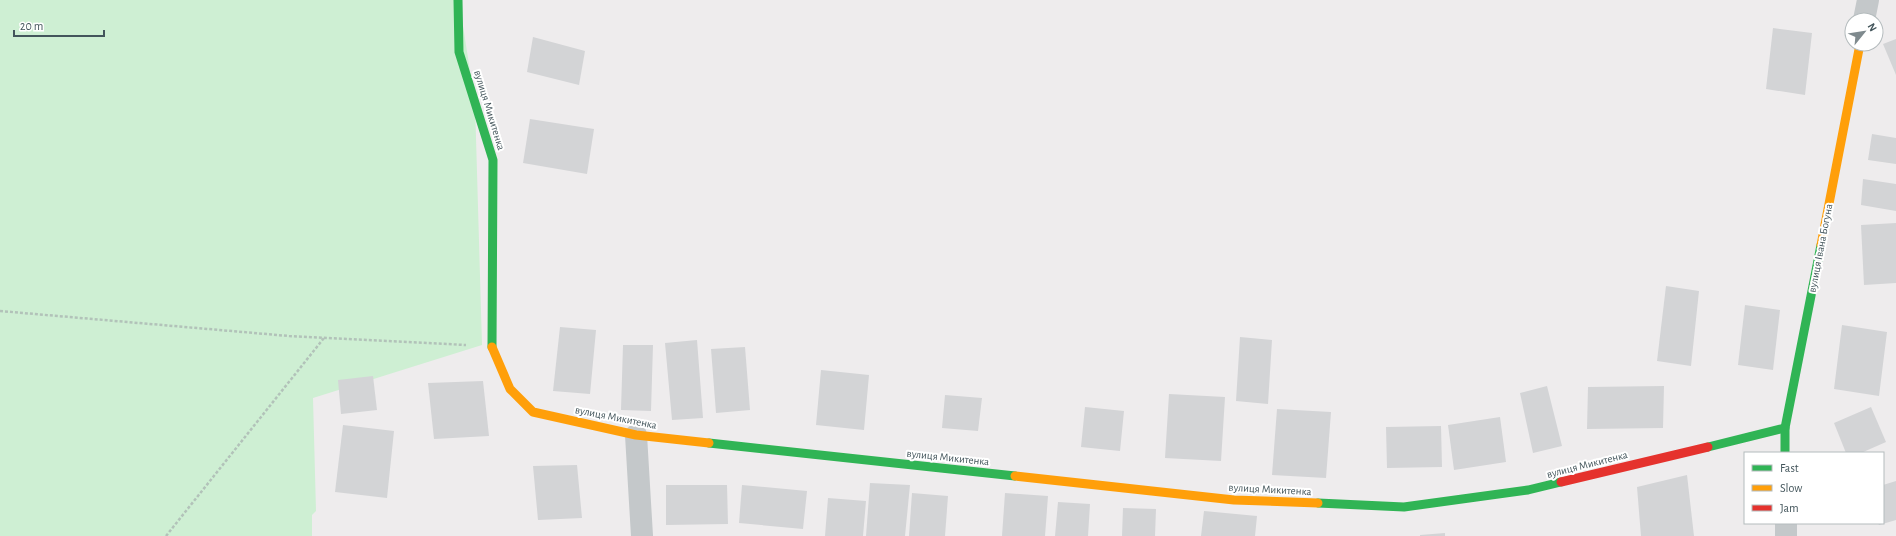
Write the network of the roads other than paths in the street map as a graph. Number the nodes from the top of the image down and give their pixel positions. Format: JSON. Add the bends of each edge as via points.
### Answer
{"nodes":[{"id":1,"x":458,"y":0,"type":"edge"},
{"id":2,"x":1868,"y":0,"type":"edge"},
{"id":3,"x":1866,"y":12,"type":"edge"},
{"id":4,"x":1858,"y":52,"type":"edge"},
{"id":5,"x":1785,"y":428,"type":"junction"},
{"id":6,"x":636,"y":435,"type":"junction"},
{"id":7,"x":1785,"y":452,"type":"edge"},
{"id":8,"x":1786,"y":524,"type":"edge"},
{"id":9,"x":642,"y":536,"type":"edge"},
{"id":10,"x":1786,"y":536,"type":"edge"}],
"edges":[{"from":1,"to":6,"type":"street","name":"вулиця Микитенка","via":[[459,52],[493,160],[492,346],[510,389],[533,412]]},
{"from":2,"to":3,"type":"street"},
{"from":4,"to":5,"type":"street","name":"вулиця Івана Богуна"},
{"from":5,"to":6,"type":"street","name":"вулиця Микитенка","via":[[1528,490],[1404,506],[1234,500]]},
{"from":5,"to":7,"type":"street","name":"вулиця Івана Богуна"},
{"from":6,"to":9,"type":"street"},
{"from":8,"to":10,"type":"street"}]}
